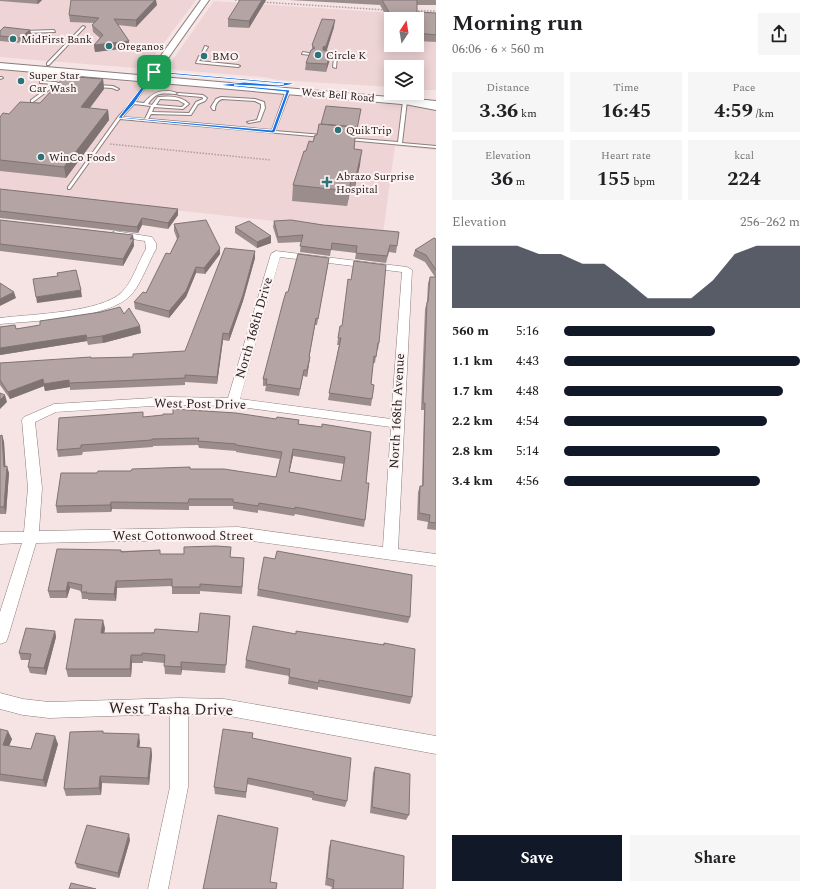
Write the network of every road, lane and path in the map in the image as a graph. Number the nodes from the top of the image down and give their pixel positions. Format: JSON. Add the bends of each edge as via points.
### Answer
{"nodes":[{"id":1,"x":205,"y":0,"type":"edge"},
{"id":2,"x":235,"y":0,"type":"edge"},
{"id":3,"x":242,"y":1,"type":"edge"},
{"id":4,"x":257,"y":2,"type":"edge"},
{"id":5,"x":392,"y":10,"type":"edge"},
{"id":6,"x":414,"y":11,"type":"edge"},
{"id":7,"x":436,"y":11,"type":"edge"},
{"id":8,"x":84,"y":27,"type":"dead end"},
{"id":9,"x":18,"y":31,"type":"edge"},
{"id":10,"x":54,"y":31,"type":"dead end"},
{"id":11,"x":206,"y":47,"type":"dead end"},
{"id":12,"x":302,"y":53,"type":"dead end"},
{"id":13,"x":311,"y":54,"type":"edge"},
{"id":14,"x":325,"y":55,"type":"edge"},
{"id":15,"x":0,"y":60,"type":"edge"},
{"id":16,"x":48,"y":64,"type":"junction"},
{"id":17,"x":0,"y":66,"type":"edge"},
{"id":18,"x":238,"y":66,"type":"dead end"},
{"id":19,"x":335,"y":67,"type":"dead end"},
{"id":20,"x":152,"y":76,"type":"junction"},
{"id":21,"x":41,"y":82,"type":"dead end"},
{"id":22,"x":92,"y":85,"type":"edge"},
{"id":23,"x":290,"y":87,"type":"junction"},
{"id":24,"x":50,"y":88,"type":"junction"},
{"id":25,"x":117,"y":89,"type":"dead end"},
{"id":26,"x":384,"y":91,"type":"edge"},
{"id":27,"x":175,"y":93,"type":"dead end"},
{"id":28,"x":179,"y":94,"type":"dead end"},
{"id":29,"x":436,"y":95,"type":"edge"},
{"id":30,"x":384,"y":96,"type":"edge"},
{"id":31,"x":424,"y":97,"type":"edge"},
{"id":32,"x":409,"y":100,"type":"edge"},
{"id":33,"x":414,"y":100,"type":"edge"},
{"id":34,"x":133,"y":103,"type":"junction"},
{"id":35,"x":145,"y":104,"type":"junction"},
{"id":36,"x":154,"y":105,"type":"junction"},
{"id":37,"x":436,"y":105,"type":"edge"},
{"id":38,"x":214,"y":109,"type":"dead end"},
{"id":39,"x":150,"y":113,"type":"junction"},
{"id":40,"x":119,"y":118,"type":"junction"},
{"id":41,"x":146,"y":120,"type":"junction"},
{"id":42,"x":249,"y":122,"type":"dead end"},
{"id":43,"x":273,"y":132,"type":"junction"},
{"id":44,"x":324,"y":136,"type":"edge"},
{"id":45,"x":340,"y":138,"type":"edge"},
{"id":46,"x":400,"y":143,"type":"junction"},
{"id":47,"x":102,"y":144,"type":"junction"},
{"id":48,"x":436,"y":147,"type":"edge"},
{"id":49,"x":271,"y":160,"type":"dead end"},
{"id":50,"x":69,"y":188,"type":"dead end"},
{"id":51,"x":106,"y":233,"type":"edge"},
{"id":52,"x":276,"y":254,"type":"joint"},
{"id":53,"x":0,"y":321,"type":"edge"},
{"id":54,"x":233,"y":402,"type":"junction"},
{"id":55,"x":397,"y":424,"type":"junction"},
{"id":56,"x":31,"y":537,"type":"junction"},
{"id":57,"x":0,"y":538,"type":"edge"},
{"id":58,"x":390,"y":553,"type":"junction"},
{"id":59,"x":436,"y":560,"type":"edge"},
{"id":60,"x":0,"y":637,"type":"edge"},
{"id":61,"x":0,"y":701,"type":"edge"},
{"id":62,"x":179,"y":706,"type":"junction"},
{"id":63,"x":436,"y":745,"type":"edge"},
{"id":64,"x":158,"y":889,"type":"edge"}],
"edges":[{"from":1,"to":20,"type":"street"},
{"from":2,"to":3,"type":"path"},
{"from":4,"to":5,"type":"path"},
{"from":6,"to":7,"type":"path"},
{"from":8,"to":16,"type":"lane"},
{"from":9,"to":10,"type":"lane"},
{"from":11,"to":18,"type":"lane","via":[[197,62]]},
{"from":12,"to":13,"type":"lane"},
{"from":14,"to":19,"type":"lane","via":[[336,57]]},
{"from":15,"to":16,"type":"main road","name":"West Bell Road"},
{"from":16,"to":20,"type":"main road","name":"West Bell Road"},
{"from":17,"to":20,"type":"main road","name":"West Bell Road"},
{"from":20,"to":23,"type":"main road","name":"West Bell Road"},
{"from":20,"to":23,"type":"main road","name":"West Bell Road","via":[[218,85]]},
{"from":20,"to":34,"type":"lane"},
{"from":21,"to":24,"type":"lane","via":[[56,83]]},
{"from":22,"to":25,"type":"lane"},
{"from":23,"to":26,"type":"main road"},
{"from":23,"to":30,"type":"main road","name":"West Bell Road"},
{"from":23,"to":43,"type":"lane"},
{"from":24,"to":24,"type":"lane","via":[[41,100],[31,101],[41,90]]},
{"from":27,"to":35,"type":"lane","via":[[152,94]]},
{"from":28,"to":39,"type":"lane","via":[[205,98],[197,103],[190,114]]},
{"from":29,"to":31,"type":"main road","name":"West Bell Road"},
{"from":32,"to":46,"type":"lane"},
{"from":33,"to":37,"type":"highway"},
{"from":34,"to":35,"type":"lane"},
{"from":34,"to":40,"type":"lane"},
{"from":35,"to":36,"type":"lane"},
{"from":36,"to":36,"type":"lane","via":[[178,108],[188,104],[186,101],[163,98],[157,100]]},
{"from":36,"to":39,"type":"lane"},
{"from":38,"to":42,"type":"lane","via":[[217,100],[221,98],[255,100],[263,103],[258,121]]},
{"from":39,"to":41,"type":"lane"},
{"from":40,"to":41,"type":"lane"},
{"from":40,"to":47,"type":"lane"},
{"from":41,"to":43,"type":"lane"},
{"from":43,"to":44,"type":"lane"},
{"from":45,"to":46,"type":"lane"},
{"from":46,"to":48,"type":"lane"},
{"from":47,"to":49,"type":"path"},
{"from":47,"to":50,"type":"lane"},
{"from":51,"to":53,"type":"street","via":[[149,239],[151,243],[126,294],[106,306]]},
{"from":52,"to":54,"type":"street","name":"North 168th Drive"},
{"from":52,"to":55,"type":"street","name":"North 168th Avenue","via":[[407,270]]},
{"from":54,"to":55,"type":"street","name":"West Post Drive"},
{"from":54,"to":56,"type":"street","name":"West Post Drive","via":[[169,401],[54,408],[28,420],[35,488]]},
{"from":55,"to":58,"type":"street","name":"North 168th Avenue"},
{"from":56,"to":57,"type":"street","name":"West Cottonwood Street"},
{"from":56,"to":58,"type":"street","name":"West Cottonwood Street","via":[[238,533]]},
{"from":56,"to":60,"type":"street"},
{"from":58,"to":59,"type":"street","name":"West Cottonwood Street"},
{"from":61,"to":62,"type":"street","name":"West Tasha Drive","via":[[50,710]]},
{"from":62,"to":63,"type":"street","name":"West Tasha Drive","via":[[224,707]]},
{"from":62,"to":64,"type":"street","via":[[179,786]]}]}
